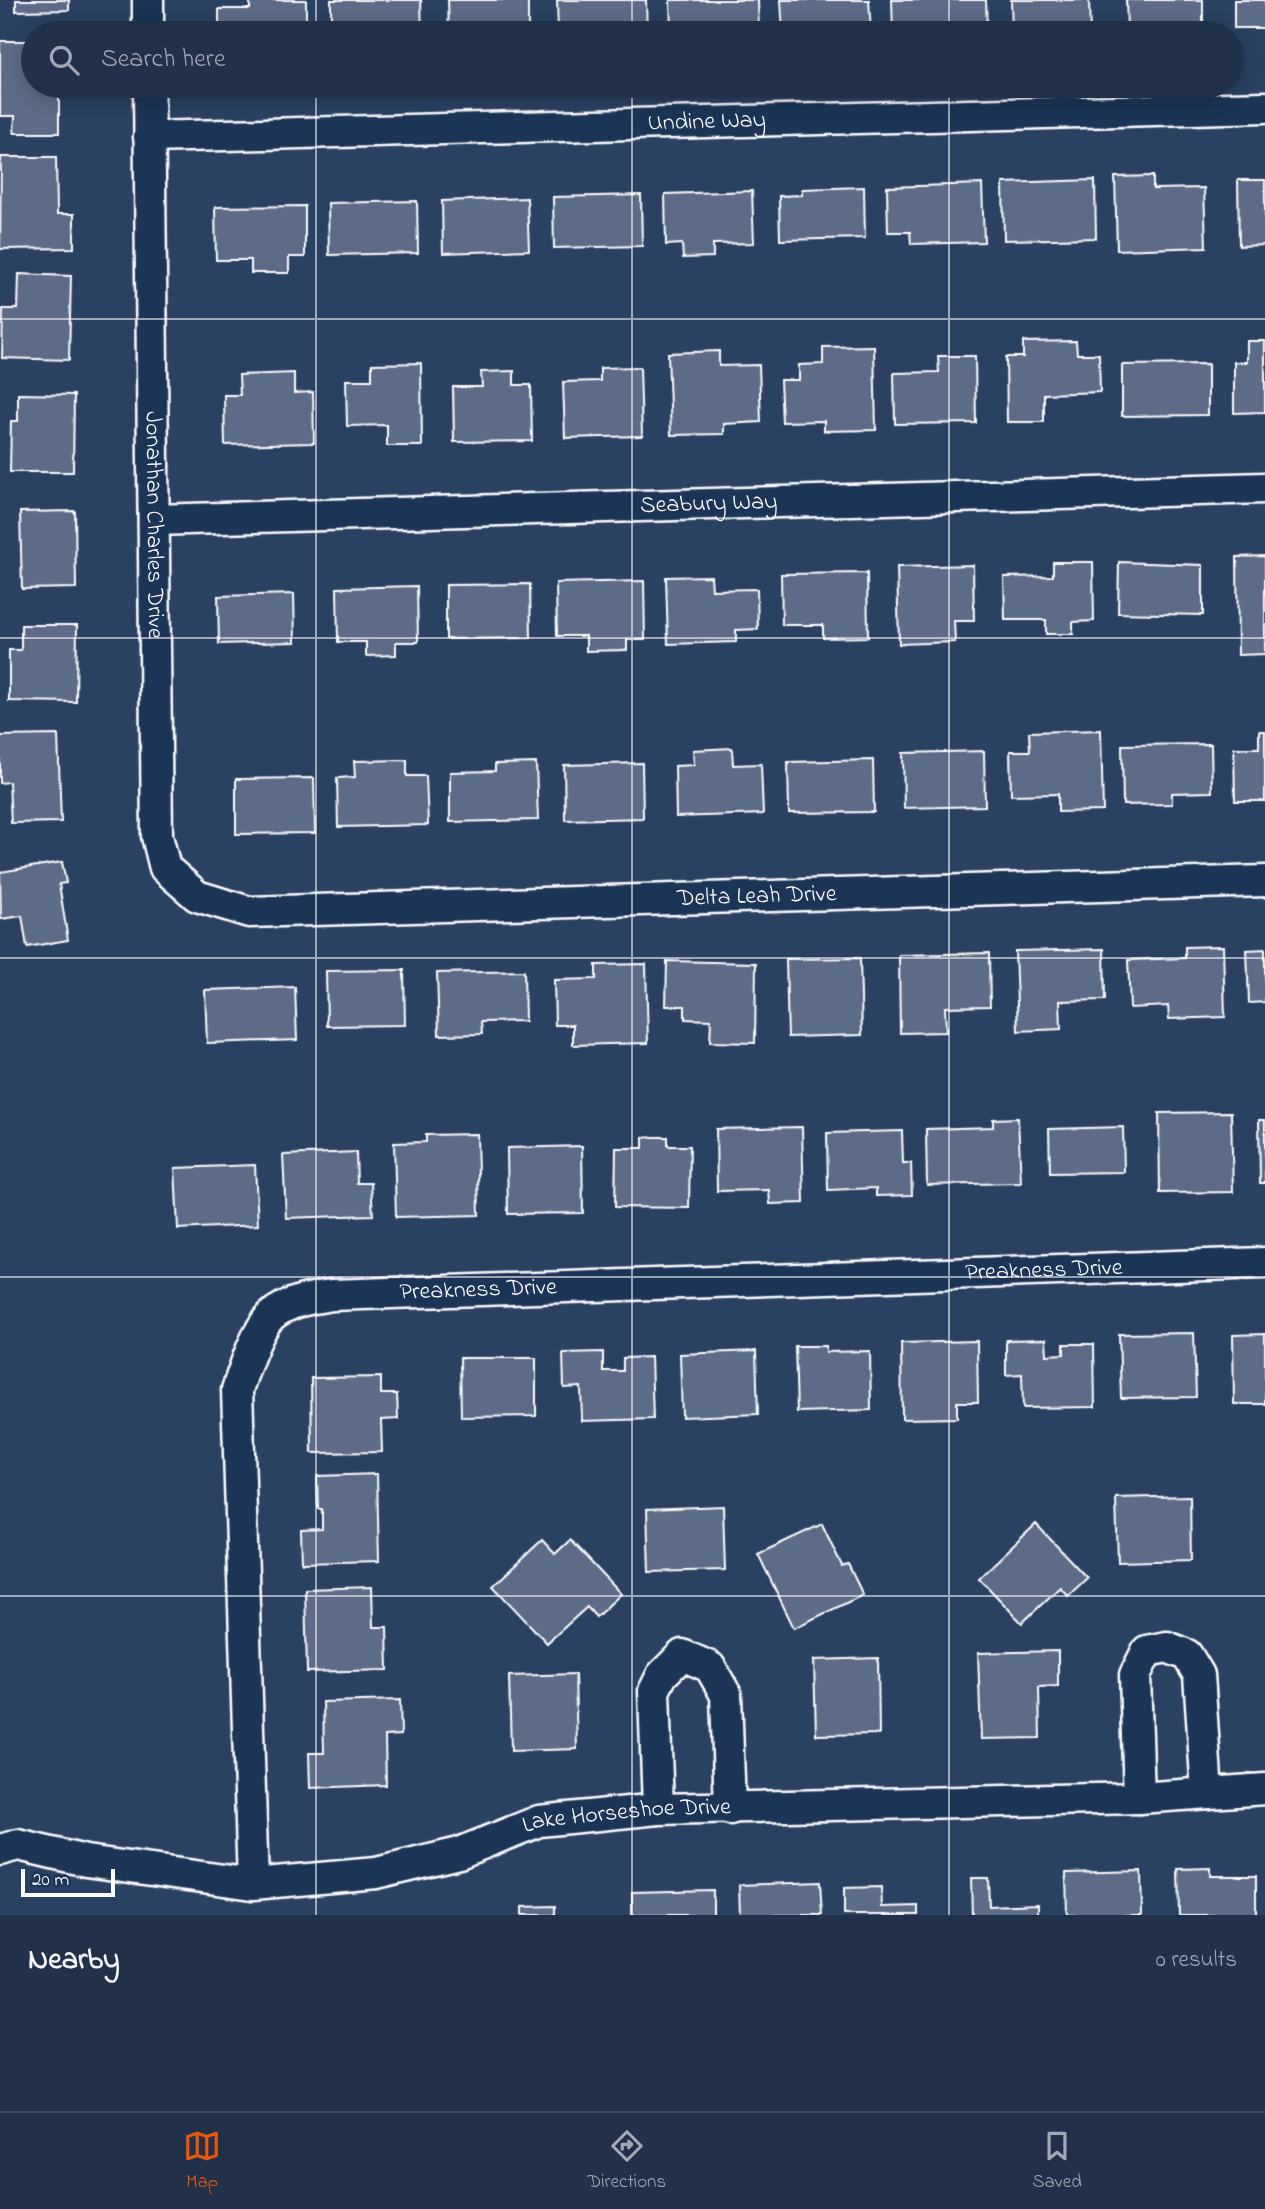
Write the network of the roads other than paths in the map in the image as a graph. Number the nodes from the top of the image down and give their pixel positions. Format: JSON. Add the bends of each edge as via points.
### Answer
{"nodes":[{"id":1,"x":148,"y":0,"type":"edge"},
{"id":2,"x":148,"y":21,"type":"edge"},
{"id":3,"x":149,"y":98,"type":"edge"},
{"id":4,"x":1265,"y":107,"type":"edge"},
{"id":5,"x":149,"y":137,"type":"junction"},
{"id":6,"x":1265,"y":488,"type":"edge"},
{"id":7,"x":154,"y":520,"type":"junction"},
{"id":8,"x":1265,"y":881,"type":"edge"},
{"id":9,"x":248,"y":912,"type":"joint"},
{"id":10,"x":1265,"y":1263,"type":"edge"},
{"id":11,"x":1265,"y":1789,"type":"edge"},
{"id":12,"x":1207,"y":1793,"type":"junction"},
{"id":13,"x":1139,"y":1798,"type":"junction"},
{"id":14,"x":658,"y":1809,"type":"junction"},
{"id":15,"x":730,"y":1809,"type":"junction"},
{"id":16,"x":0,"y":1850,"type":"edge"},
{"id":17,"x":253,"y":1884,"type":"junction"}],
"edges":[{"from":1,"to":2,"type":"street"},
{"from":3,"to":5,"type":"street","name":"Jonathan Charles Drive"},
{"from":4,"to":5,"type":"street","name":"Undine Way"},
{"from":5,"to":7,"type":"street","name":"Jonathan Charles Drive"},
{"from":6,"to":7,"type":"street","name":"Seabury Way"},
{"from":7,"to":9,"type":"street","name":"Jonathan Charles Drive","via":[[157,836],[165,868],[197,896]]},
{"from":8,"to":9,"type":"street","name":"Delta Leah Drive"},
{"from":10,"to":17,"type":"street","name":"Preakness Drive","via":[[332,1295],[302,1299],[271,1316],[253,1346],[237,1390]]},
{"from":11,"to":12,"type":"street","name":"Lake Horseshoe Drive"},
{"from":12,"to":13,"type":"street","name":"Lake Horseshoe Drive"},
{"from":12,"to":13,"type":"street","via":[[1199,1675],[1187,1655],[1167,1647],[1147,1651],[1135,1675]]},
{"from":13,"to":15,"type":"street","name":"Lake Horseshoe Drive"},
{"from":14,"to":15,"type":"street","name":"Lake Horseshoe Drive"},
{"from":14,"to":15,"type":"street","via":[[654,1691],[662,1675],[682,1655],[710,1667],[726,1695]]},
{"from":14,"to":17,"type":"street","name":"Lake Horseshoe Drive","via":[[539,1821],[459,1853],[376,1873]]},
{"from":16,"to":17,"type":"street","name":"Lake Horseshoe Drive","via":[[18,1845],[86,1861]]}]}
